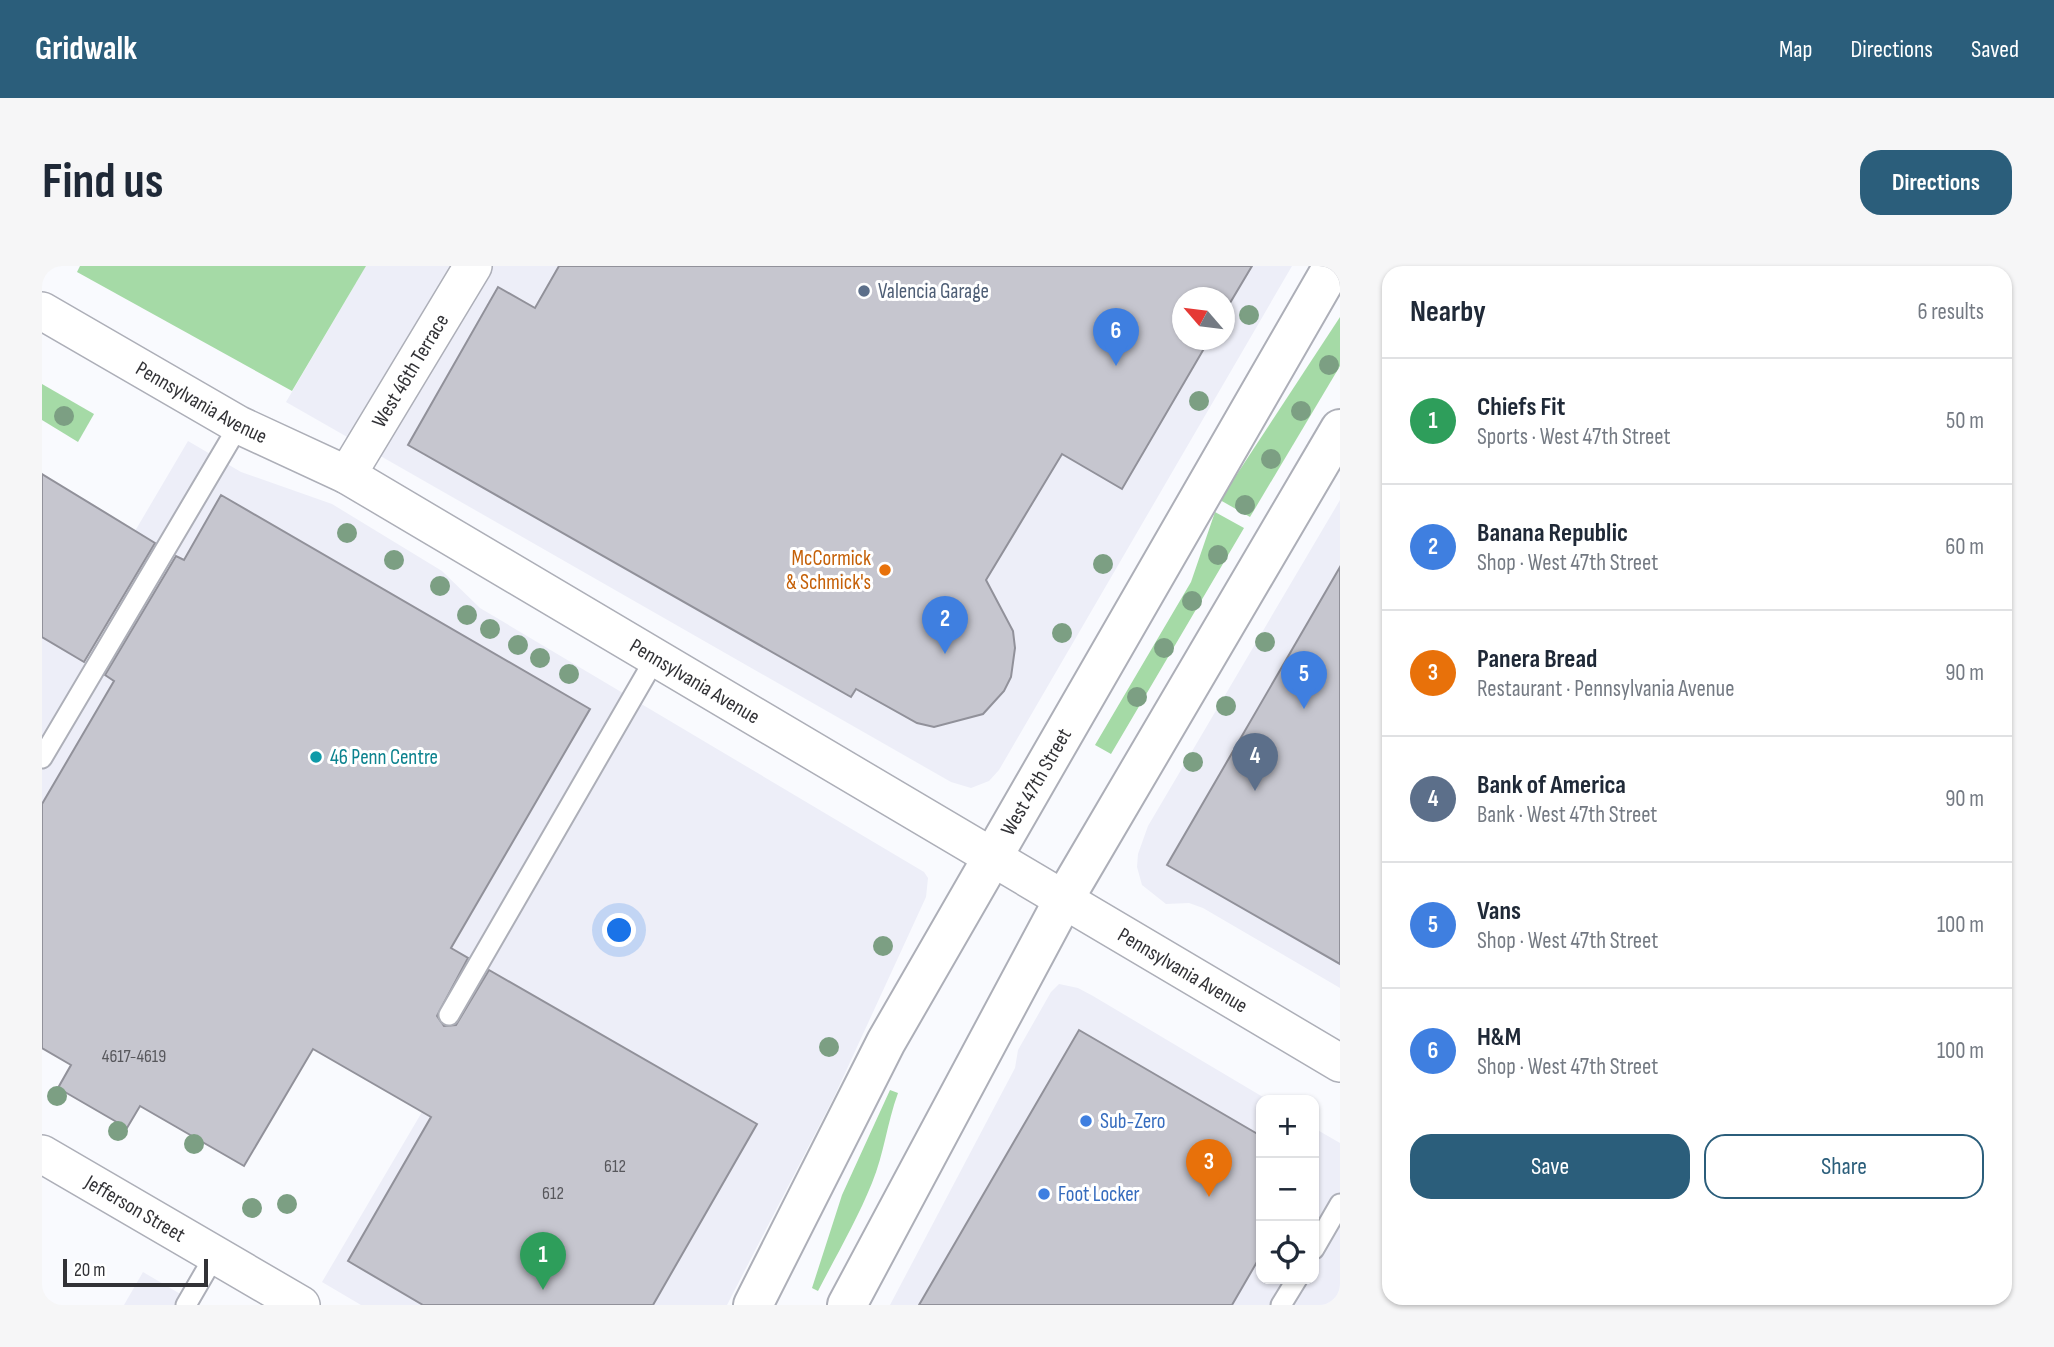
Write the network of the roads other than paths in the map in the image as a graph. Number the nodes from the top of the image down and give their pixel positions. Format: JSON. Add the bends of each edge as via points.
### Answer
{"nodes":[{"id":1,"x":473,"y":266,"type":"edge"},
{"id":2,"x":1333,"y":266,"type":"edge"},
{"id":3,"x":42,"y":311,"type":"edge"},
{"id":4,"x":239,"y":425,"type":"junction"},
{"id":5,"x":1340,"y":429,"type":"edge"},
{"id":6,"x":347,"y":475,"type":"junction"},
{"id":7,"x":656,"y":657,"type":"junction"},
{"id":8,"x":42,"y":758,"type":"edge"},
{"id":9,"x":991,"y":856,"type":"junction"},
{"id":10,"x":1064,"y":899,"type":"junction"},
{"id":11,"x":449,"y":1015,"type":"dead end"},
{"id":12,"x":1340,"y":1063,"type":"edge"},
{"id":13,"x":42,"y":1154,"type":"edge"},
{"id":14,"x":1340,"y":1203,"type":"edge"},
{"id":15,"x":1319,"y":1240,"type":"edge"},
{"id":16,"x":215,"y":1255,"type":"junction"},
{"id":17,"x":1294,"y":1284,"type":"edge"},
{"id":18,"x":186,"y":1305,"type":"edge"},
{"id":19,"x":301,"y":1305,"type":"edge"},
{"id":20,"x":753,"y":1305,"type":"edge"},
{"id":21,"x":847,"y":1305,"type":"edge"},
{"id":22,"x":1282,"y":1305,"type":"edge"}],
"edges":[{"from":1,"to":6,"type":"street","name":"West 46th Terrace"},
{"from":2,"to":9,"type":"main road","name":"West 47th Street"},
{"from":3,"to":4,"type":"street","name":"Pennsylvania Avenue"},
{"from":4,"to":6,"type":"street","name":"Pennsylvania Avenue"},
{"from":4,"to":8,"type":"lane"},
{"from":5,"to":10,"type":"main road"},
{"from":6,"to":7,"type":"street","name":"Pennsylvania Avenue"},
{"from":7,"to":9,"type":"street","name":"Pennsylvania Avenue"},
{"from":7,"to":11,"type":"lane"},
{"from":9,"to":10,"type":"street","name":"Pennsylvania Avenue"},
{"from":9,"to":20,"type":"main road","name":"West 47th Street","via":[[886,1042]]},
{"from":10,"to":12,"type":"street","name":"Pennsylvania Avenue"},
{"from":10,"to":21,"type":"main road"},
{"from":13,"to":16,"type":"street","name":"Jefferson Street"},
{"from":14,"to":15,"type":"lane"},
{"from":16,"to":18,"type":"lane"},
{"from":16,"to":19,"type":"street","name":"Jefferson Street"},
{"from":17,"to":22,"type":"lane"}]}
